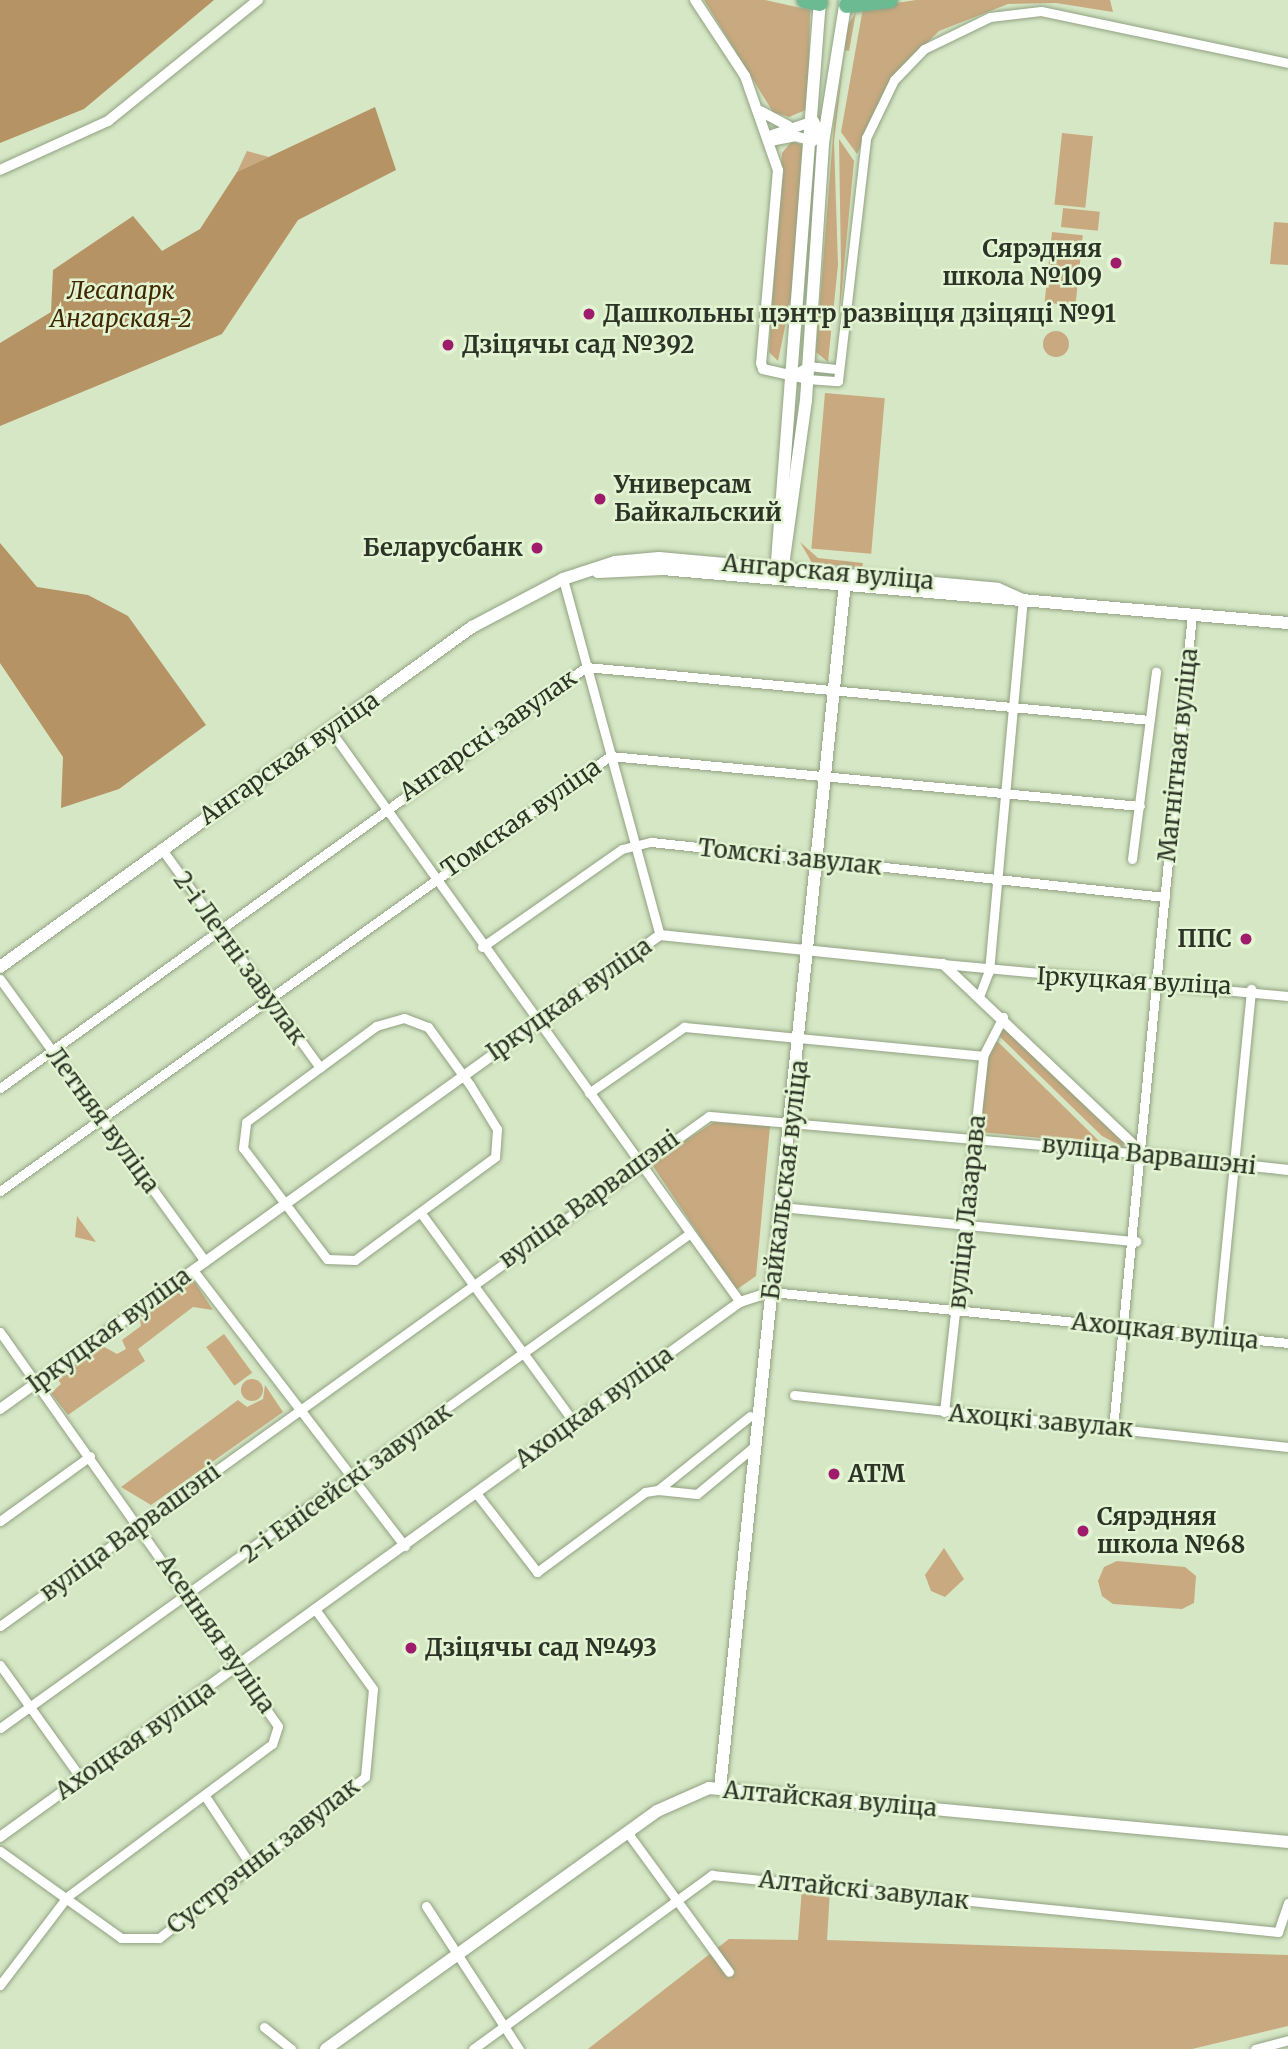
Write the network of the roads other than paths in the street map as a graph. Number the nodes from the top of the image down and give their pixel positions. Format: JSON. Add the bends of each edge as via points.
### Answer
{"nodes":[{"id":1,"x":258,"y":0,"type":"edge"},
{"id":2,"x":695,"y":0,"type":"edge"},
{"id":3,"x":890,"y":0,"type":"edge"},
{"id":4,"x":817,"y":3,"type":"edge"},
{"id":5,"x":845,"y":6,"type":"edge"},
{"id":6,"x":1288,"y":63,"type":"edge"},
{"id":7,"x":760,"y":111,"type":"junction"},
{"id":8,"x":814,"y":121,"type":"junction"},
{"id":9,"x":788,"y":126,"type":"junction"},
{"id":10,"x":769,"y":139,"type":"junction"},
{"id":11,"x":818,"y":142,"type":"junction"},
{"id":12,"x":0,"y":170,"type":"edge"},
{"id":13,"x":839,"y":369,"type":"junction"},
{"id":14,"x":808,"y":372,"type":"junction"},
{"id":15,"x":793,"y":374,"type":"junction"},
{"id":16,"x":788,"y":567,"type":"junction"},
{"id":17,"x":776,"y":572,"type":"junction"},
{"id":18,"x":563,"y":579,"type":"junction"},
{"id":19,"x":845,"y":579,"type":"junction"},
{"id":20,"x":1023,"y":600,"type":"junction"},
{"id":21,"x":1192,"y":614,"type":"junction"},
{"id":22,"x":1288,"y":623,"type":"edge"},
{"id":23,"x":586,"y":667,"type":"junction"},
{"id":24,"x":1156,"y":672,"type":"dead end"},
{"id":25,"x":834,"y":687,"type":"junction"},
{"id":26,"x":1013,"y":706,"type":"junction"},
{"id":27,"x":1150,"y":720,"type":"junction"},
{"id":28,"x":330,"y":730,"type":"junction"},
{"id":29,"x":610,"y":756,"type":"junction"},
{"id":30,"x":826,"y":775,"type":"junction"},
{"id":31,"x":1005,"y":793,"type":"junction"},
{"id":32,"x":1140,"y":806,"type":"junction"},
{"id":33,"x":383,"y":809,"type":"junction"},
{"id":34,"x":635,"y":843,"type":"junction"},
{"id":35,"x":161,"y":848,"type":"junction"},
{"id":36,"x":1132,"y":859,"type":"dead end"},
{"id":37,"x":817,"y":861,"type":"junction"},
{"id":38,"x":997,"y":878,"type":"junction"},
{"id":39,"x":432,"y":880,"type":"junction"},
{"id":40,"x":1129,"y":891,"type":"joint"},
{"id":41,"x":1164,"y":897,"type":"junction"},
{"id":42,"x":217,"y":929,"type":"junction"},
{"id":43,"x":660,"y":935,"type":"junction"},
{"id":44,"x":810,"y":946,"type":"junction"},
{"id":45,"x":482,"y":947,"type":"junction"},
{"id":46,"x":943,"y":964,"type":"junction"},
{"id":47,"x":0,"y":967,"type":"edge"},
{"id":48,"x":989,"y":971,"type":"junction"},
{"id":49,"x":0,"y":979,"type":"edge"},
{"id":50,"x":1159,"y":982,"type":"junction"},
{"id":51,"x":1251,"y":989,"type":"junction"},
{"id":52,"x":980,"y":994,"type":"junction"},
{"id":53,"x":1288,"y":996,"type":"edge"},
{"id":54,"x":269,"y":999,"type":"junction"},
{"id":55,"x":1003,"y":1017,"type":"junction"},
{"id":56,"x":536,"y":1020,"type":"junction"},
{"id":57,"x":802,"y":1037,"type":"junction"},
{"id":58,"x":52,"y":1050,"type":"junction"},
{"id":59,"x":983,"y":1056,"type":"junction"},
{"id":60,"x":320,"y":1068,"type":"junction"},
{"id":61,"x":463,"y":1074,"type":"junction"},
{"id":62,"x":0,"y":1088,"type":"edge"},
{"id":63,"x":589,"y":1093,"type":"junction"},
{"id":64,"x":101,"y":1119,"type":"junction"},
{"id":65,"x":790,"y":1122,"type":"junction"},
{"id":66,"x":975,"y":1137,"type":"junction"},
{"id":67,"x":1143,"y":1154,"type":"junction"},
{"id":68,"x":638,"y":1162,"type":"junction"},
{"id":69,"x":1231,"y":1165,"type":"junction"},
{"id":70,"x":1288,"y":1170,"type":"edge"},
{"id":71,"x":0,"y":1191,"type":"edge"},
{"id":72,"x":283,"y":1204,"type":"junction"},
{"id":73,"x":780,"y":1207,"type":"junction"},
{"id":74,"x":423,"y":1216,"type":"junction"},
{"id":75,"x":965,"y":1223,"type":"junction"},
{"id":76,"x":689,"y":1234,"type":"junction"},
{"id":77,"x":1136,"y":1241,"type":"junction"},
{"id":78,"x":205,"y":1261,"type":"junction"},
{"id":79,"x":193,"y":1270,"type":"junction"},
{"id":80,"x":473,"y":1282,"type":"junction"},
{"id":81,"x":771,"y":1292,"type":"junction"},
{"id":82,"x":740,"y":1302,"type":"junction"},
{"id":83,"x":956,"y":1309,"type":"junction"},
{"id":84,"x":1126,"y":1328,"type":"junction"},
{"id":85,"x":0,"y":1332,"type":"edge"},
{"id":86,"x":1217,"y":1337,"type":"junction"},
{"id":87,"x":1288,"y":1343,"type":"edge"},
{"id":88,"x":523,"y":1352,"type":"junction"},
{"id":89,"x":37,"y":1382,"type":"junction"},
{"id":90,"x":794,"y":1395,"type":"dead end"},
{"id":91,"x":0,"y":1409,"type":"edge"},
{"id":92,"x":296,"y":1410,"type":"junction"},
{"id":93,"x":944,"y":1412,"type":"junction"},
{"id":94,"x":750,"y":1416,"type":"dead end"},
{"id":95,"x":573,"y":1421,"type":"junction"},
{"id":96,"x":1113,"y":1428,"type":"junction"},
{"id":97,"x":760,"y":1441,"type":"junction"},
{"id":98,"x":1288,"y":1447,"type":"edge"},
{"id":99,"x":90,"y":1456,"type":"junction"},
{"id":100,"x":354,"y":1477,"type":"junction"},
{"id":101,"x":658,"y":1490,"type":"junction"},
{"id":102,"x":476,"y":1493,"type":"junction"},
{"id":103,"x":0,"y":1521,"type":"edge"},
{"id":104,"x":139,"y":1526,"type":"junction"},
{"id":105,"x":405,"y":1546,"type":"junction"},
{"id":106,"x":190,"y":1598,"type":"junction"},
{"id":107,"x":317,"y":1612,"type":"junction"},
{"id":108,"x":0,"y":1626,"type":"edge"},
{"id":109,"x":0,"y":1665,"type":"edge"},
{"id":110,"x":240,"y":1665,"type":"junction"},
{"id":111,"x":30,"y":1708,"type":"junction"},
{"id":112,"x":0,"y":1728,"type":"edge"},
{"id":113,"x":81,"y":1777,"type":"junction"},
{"id":114,"x":720,"y":1788,"type":"junction"},
{"id":115,"x":205,"y":1796,"type":"junction"},
{"id":116,"x":627,"y":1832,"type":"junction"},
{"id":117,"x":0,"y":1837,"type":"edge"},
{"id":118,"x":1288,"y":1843,"type":"edge"},
{"id":119,"x":0,"y":1851,"type":"edge"},
{"id":120,"x":252,"y":1867,"type":"junction"},
{"id":121,"x":67,"y":1897,"type":"junction"},
{"id":122,"x":676,"y":1900,"type":"junction"},
{"id":123,"x":1288,"y":1903,"type":"edge"},
{"id":124,"x":426,"y":1906,"type":"dead end"},
{"id":125,"x":459,"y":1954,"type":"junction"},
{"id":126,"x":729,"y":1972,"type":"dead end"},
{"id":127,"x":0,"y":1985,"type":"edge"},
{"id":128,"x":505,"y":2026,"type":"junction"},
{"id":129,"x":264,"y":2027,"type":"dead end"},
{"id":130,"x":1288,"y":2040,"type":"edge"},
{"id":131,"x":291,"y":2049,"type":"edge"},
{"id":132,"x":326,"y":2049,"type":"edge"},
{"id":133,"x":473,"y":2049,"type":"edge"},
{"id":134,"x":519,"y":2049,"type":"edge"},
{"id":135,"x":1255,"y":2049,"type":"edge"}],
"edges":[{"from":1,"to":12,"type":"street","via":[[108,121]]},
{"from":2,"to":7,"type":"street","via":[[723,37]]},
{"from":3,"to":5,"type":"highway"},
{"from":4,"to":5,"type":"main road"},
{"from":4,"to":8,"type":"main road"},
{"from":5,"to":11,"type":"main road"},
{"from":6,"to":13,"type":"street","via":[[1041,11],[990,17],[924,49],[894,80],[866,138]]},
{"from":7,"to":9,"type":"street"},
{"from":7,"to":10,"type":"street"},
{"from":8,"to":9,"type":"street"},
{"from":8,"to":11,"type":"main road"},
{"from":9,"to":10,"type":"street"},
{"from":10,"to":11,"type":"street","via":[[795,136]]},
{"from":10,"to":15,"type":"street","via":[[778,170],[761,363],[763,369]]},
{"from":11,"to":14,"type":"main road"},
{"from":11,"to":15,"type":"main road"},
{"from":13,"to":14,"type":"street"},
{"from":13,"to":14,"type":"street","via":[[838,381]]},
{"from":14,"to":15,"type":"street"},
{"from":14,"to":16,"type":"main road"},
{"from":15,"to":17,"type":"main road"},
{"from":16,"to":17,"type":"main road","name":"Ангарская вуліца"},
{"from":16,"to":19,"type":"main road","name":"Ангарская вуліца"},
{"from":17,"to":18,"type":"main road","name":"Ангарская вуліца","via":[[659,558]]},
{"from":17,"to":19,"type":"main road","name":"Ангарская вуліца"},
{"from":18,"to":23,"type":"street"},
{"from":18,"to":28,"type":"main road","name":"Ангарская вуліца","via":[[472,627]]},
{"from":19,"to":20,"type":"main road","name":"Ангарская вуліца","via":[[998,589]]},
{"from":19,"to":25,"type":"main road","name":"Байкальская вуліца"},
{"from":20,"to":21,"type":"main road","name":"Ангарская вуліца"},
{"from":20,"to":26,"type":"street"},
{"from":21,"to":22,"type":"main road","name":"Ангарская вуліца"},
{"from":21,"to":41,"type":"street","name":"Магнітная вуліца","via":[[1168,814]]},
{"from":23,"to":25,"type":"street","name":"Ангарскі завулак"},
{"from":23,"to":29,"type":"street"},
{"from":23,"to":33,"type":"street","name":"Ангарскі завулак"},
{"from":24,"to":27,"type":"street","name":"Магнітная вуліца"},
{"from":25,"to":26,"type":"street","name":"Ангарскі завулак"},
{"from":25,"to":30,"type":"main road","name":"Байкальская вуліца"},
{"from":26,"to":27,"type":"street","name":"Ангарскі завулак"},
{"from":26,"to":31,"type":"street"},
{"from":27,"to":32,"type":"street","name":"Магнітная вуліца"},
{"from":28,"to":33,"type":"street"},
{"from":28,"to":35,"type":"main road","name":"Ангарская вуліца"},
{"from":29,"to":30,"type":"street","name":"Томская вуліца"},
{"from":29,"to":34,"type":"street"},
{"from":29,"to":39,"type":"street","name":"Томская вуліца"},
{"from":30,"to":31,"type":"street","name":"Томская вуліца"},
{"from":30,"to":37,"type":"main road","name":"Байкальская вуліца"},
{"from":31,"to":32,"type":"street","name":"Томская вуліца"},
{"from":31,"to":38,"type":"street"},
{"from":32,"to":36,"type":"street","name":"Магнітная вуліца"},
{"from":33,"to":39,"type":"street"},
{"from":33,"to":42,"type":"street","name":"Ангарскі завулак"},
{"from":34,"to":37,"type":"street","name":"Томскі завулак"},
{"from":34,"to":43,"type":"street"},
{"from":34,"to":45,"type":"street"},
{"from":35,"to":42,"type":"street","name":"2-і Летні завулак"},
{"from":35,"to":47,"type":"main road","name":"Ангарская вуліца"},
{"from":37,"to":38,"type":"street","name":"Томскі завулак"},
{"from":37,"to":44,"type":"main road","name":"Байкальская вуліца"},
{"from":38,"to":40,"type":"street","name":"Томскі завулак"},
{"from":38,"to":48,"type":"street"},
{"from":39,"to":45,"type":"street"},
{"from":39,"to":54,"type":"street","name":"Томская вуліца"},
{"from":40,"to":41,"type":"street","name":"Магнітная вуліца"},
{"from":41,"to":50,"type":"street","name":"Магнітная вуліца"},
{"from":42,"to":54,"type":"street","name":"2-і Летні завулак"},
{"from":42,"to":58,"type":"street","name":"Ангарскі завулак"},
{"from":43,"to":44,"type":"street","name":"Іркуцкая вуліца"},
{"from":43,"to":56,"type":"street","name":"Іркуцкая вуліца"},
{"from":44,"to":46,"type":"street","name":"Іркуцкая вуліца"},
{"from":44,"to":57,"type":"main road","name":"Байкальская вуліца"},
{"from":45,"to":56,"type":"street"},
{"from":46,"to":48,"type":"street","name":"Іркуцкая вуліца"},
{"from":46,"to":52,"type":"street"},
{"from":48,"to":50,"type":"street","name":"Іркуцкая вуліца"},
{"from":48,"to":52,"type":"street"},
{"from":49,"to":58,"type":"street","name":"Летняя вуліца"},
{"from":50,"to":51,"type":"street","name":"Іркуцкая вуліца"},
{"from":50,"to":67,"type":"street","name":"Магнітная вуліца"},
{"from":51,"to":53,"type":"street","name":"Іркуцкая вуліца"},
{"from":51,"to":69,"type":"street"},
{"from":52,"to":55,"type":"street"},
{"from":54,"to":60,"type":"street","name":"2-і Летні завулак"},
{"from":54,"to":64,"type":"street","name":"Томская вуліца"},
{"from":55,"to":59,"type":"street","name":"вуліца Лазарава"},
{"from":55,"to":67,"type":"street"},
{"from":56,"to":61,"type":"street","name":"Іркуцкая вуліца"},
{"from":56,"to":63,"type":"street"},
{"from":57,"to":59,"type":"street"},
{"from":57,"to":63,"type":"street","via":[[684,1027]]},
{"from":57,"to":65,"type":"main road","name":"Байкальская вуліца"},
{"from":58,"to":62,"type":"street","name":"Ангарскі завулак"},
{"from":58,"to":64,"type":"street","name":"Летняя вуліца"},
{"from":59,"to":66,"type":"street","name":"вуліца Лазарава"},
{"from":60,"to":61,"type":"street","via":[[376,1026],[404,1018],[428,1027]]},
{"from":60,"to":72,"type":"street","via":[[246,1122],[243,1148]]},
{"from":61,"to":72,"type":"street","name":"Іркуцкая вуліца"},
{"from":61,"to":74,"type":"street","via":[[497,1129],[495,1157]]},
{"from":63,"to":68,"type":"street"},
{"from":64,"to":71,"type":"street","name":"Томская вуліца"},
{"from":64,"to":78,"type":"street","name":"Летняя вуліца"},
{"from":65,"to":66,"type":"street","name":"вуліца Варвашэні"},
{"from":65,"to":68,"type":"street","name":"вуліца Варвашэні","via":[[709,1116]]},
{"from":65,"to":73,"type":"main road","name":"Байкальская вуліца"},
{"from":66,"to":67,"type":"street","name":"вуліца Варвашэні"},
{"from":66,"to":75,"type":"street","name":"вуліца Лазарава"},
{"from":67,"to":69,"type":"street","name":"вуліца Варвашэні"},
{"from":67,"to":77,"type":"street","name":"Магнітная вуліца"},
{"from":68,"to":76,"type":"street"},
{"from":68,"to":80,"type":"street","name":"вуліца Варвашэні"},
{"from":69,"to":70,"type":"street","name":"вуліца Варвашэні"},
{"from":69,"to":86,"type":"street"},
{"from":72,"to":74,"type":"street","via":[[318,1254],[344,1261],[355,1260]]},
{"from":72,"to":78,"type":"street","name":"Іркуцкая вуліца"},
{"from":73,"to":75,"type":"street"},
{"from":73,"to":81,"type":"main road","name":"Байкальская вуліца"},
{"from":74,"to":80,"type":"street"},
{"from":75,"to":77,"type":"street"},
{"from":75,"to":83,"type":"street","name":"вуліца Лазарава"},
{"from":76,"to":82,"type":"street"},
{"from":76,"to":88,"type":"street","name":"2-і Енісейскі завулак"},
{"from":77,"to":84,"type":"street","name":"Магнітная вуліца"},
{"from":78,"to":79,"type":"street","name":"Іркуцкая вуліца"},
{"from":79,"to":89,"type":"street","name":"Іркуцкая вуліца"},
{"from":79,"to":92,"type":"street"},
{"from":80,"to":88,"type":"street"},
{"from":80,"to":92,"type":"street","name":"вуліца Варвашэні"},
{"from":81,"to":82,"type":"street","name":"Ахоцкая вуліца"},
{"from":81,"to":83,"type":"street","name":"Ахоцкая вуліца"},
{"from":81,"to":97,"type":"main road","name":"Байкальская вуліца"},
{"from":82,"to":95,"type":"street","name":"Ахоцкая вуліца"},
{"from":83,"to":84,"type":"street","name":"Ахоцкая вуліца"},
{"from":83,"to":93,"type":"street","name":"вуліца Лазарава"},
{"from":84,"to":86,"type":"street","name":"Ахоцкая вуліца"},
{"from":84,"to":96,"type":"street","name":"Магнітная вуліца"},
{"from":85,"to":89,"type":"street","name":"Асенняя вуліца"},
{"from":86,"to":87,"type":"street","name":"Ахоцкая вуліца"},
{"from":88,"to":95,"type":"street"},
{"from":88,"to":100,"type":"street","name":"2-і Енісейскі завулак"},
{"from":89,"to":91,"type":"street","name":"Іркуцкая вуліца"},
{"from":89,"to":99,"type":"street","name":"Асенняя вуліца"},
{"from":90,"to":93,"type":"street","name":"Ахоцкі завулак"},
{"from":92,"to":100,"type":"street"},
{"from":92,"to":104,"type":"street","name":"вуліца Варвашэні"},
{"from":93,"to":96,"type":"street","name":"Ахоцкі завулак"},
{"from":94,"to":101,"type":"street"},
{"from":95,"to":102,"type":"street","name":"Ахоцкая вуліца"},
{"from":96,"to":98,"type":"street","name":"Ахоцкі завулак"},
{"from":97,"to":101,"type":"street","via":[[697,1493]]},
{"from":97,"to":114,"type":"main road","name":"Байкальская вуліца"},
{"from":99,"to":103,"type":"street"},
{"from":99,"to":104,"type":"street","name":"Асенняя вуліца"},
{"from":100,"to":105,"type":"street"},
{"from":100,"to":106,"type":"street","name":"2-і Енісейскі завулак"},
{"from":101,"to":102,"type":"street","via":[[645,1492],[537,1572]]},
{"from":102,"to":105,"type":"street","name":"Ахоцкая вуліца"},
{"from":104,"to":106,"type":"street","name":"Асенняя вуліца"},
{"from":104,"to":108,"type":"street","name":"вуліца Варвашэні"},
{"from":105,"to":107,"type":"street","name":"Ахоцкая вуліца"},
{"from":106,"to":110,"type":"street","name":"Асенняя вуліца"},
{"from":106,"to":111,"type":"street","name":"2-і Енісейскі завулак"},
{"from":107,"to":110,"type":"street","name":"Ахоцкая вуліца"},
{"from":107,"to":120,"type":"street","name":"Сустрэчны завулак","via":[[373,1689],[365,1777]]},
{"from":109,"to":111,"type":"street"},
{"from":110,"to":113,"type":"street","name":"Ахоцкая вуліца"},
{"from":110,"to":115,"type":"street","name":"Асенняя вуліца","via":[[276,1716],[275,1737]]},
{"from":111,"to":112,"type":"street","name":"2-і Енісейскі завулак"},
{"from":111,"to":113,"type":"street"},
{"from":113,"to":117,"type":"street","name":"Ахоцкая вуліца"},
{"from":114,"to":116,"type":"main road","name":"Алтайская вуліца","via":[[678,1799]]},
{"from":114,"to":118,"type":"main road","name":"Алтайская вуліца"},
{"from":115,"to":120,"type":"street"},
{"from":115,"to":121,"type":"street","name":"Асенняя вуліца"},
{"from":116,"to":122,"type":"street"},
{"from":116,"to":125,"type":"main road","name":"Алтайская вуліца"},
{"from":119,"to":121,"type":"street"},
{"from":120,"to":121,"type":"street","name":"Сустрэчны завулак","via":[[148,1942],[121,1938]]},
{"from":121,"to":127,"type":"street","name":"Асенняя вуліца"},
{"from":122,"to":123,"type":"street","name":"Алтайскі завулак","via":[[712,1875],[1278,1932]]},
{"from":122,"to":126,"type":"street"},
{"from":122,"to":128,"type":"street","name":"Алтайскі завулак"},
{"from":124,"to":125,"type":"street"},
{"from":125,"to":128,"type":"street"},
{"from":125,"to":132,"type":"main road","name":"Алтайская вуліца"},
{"from":128,"to":133,"type":"street","name":"Алтайскі завулак"},
{"from":128,"to":134,"type":"street"},
{"from":129,"to":131,"type":"street"},
{"from":130,"to":135,"type":"street"}]}
